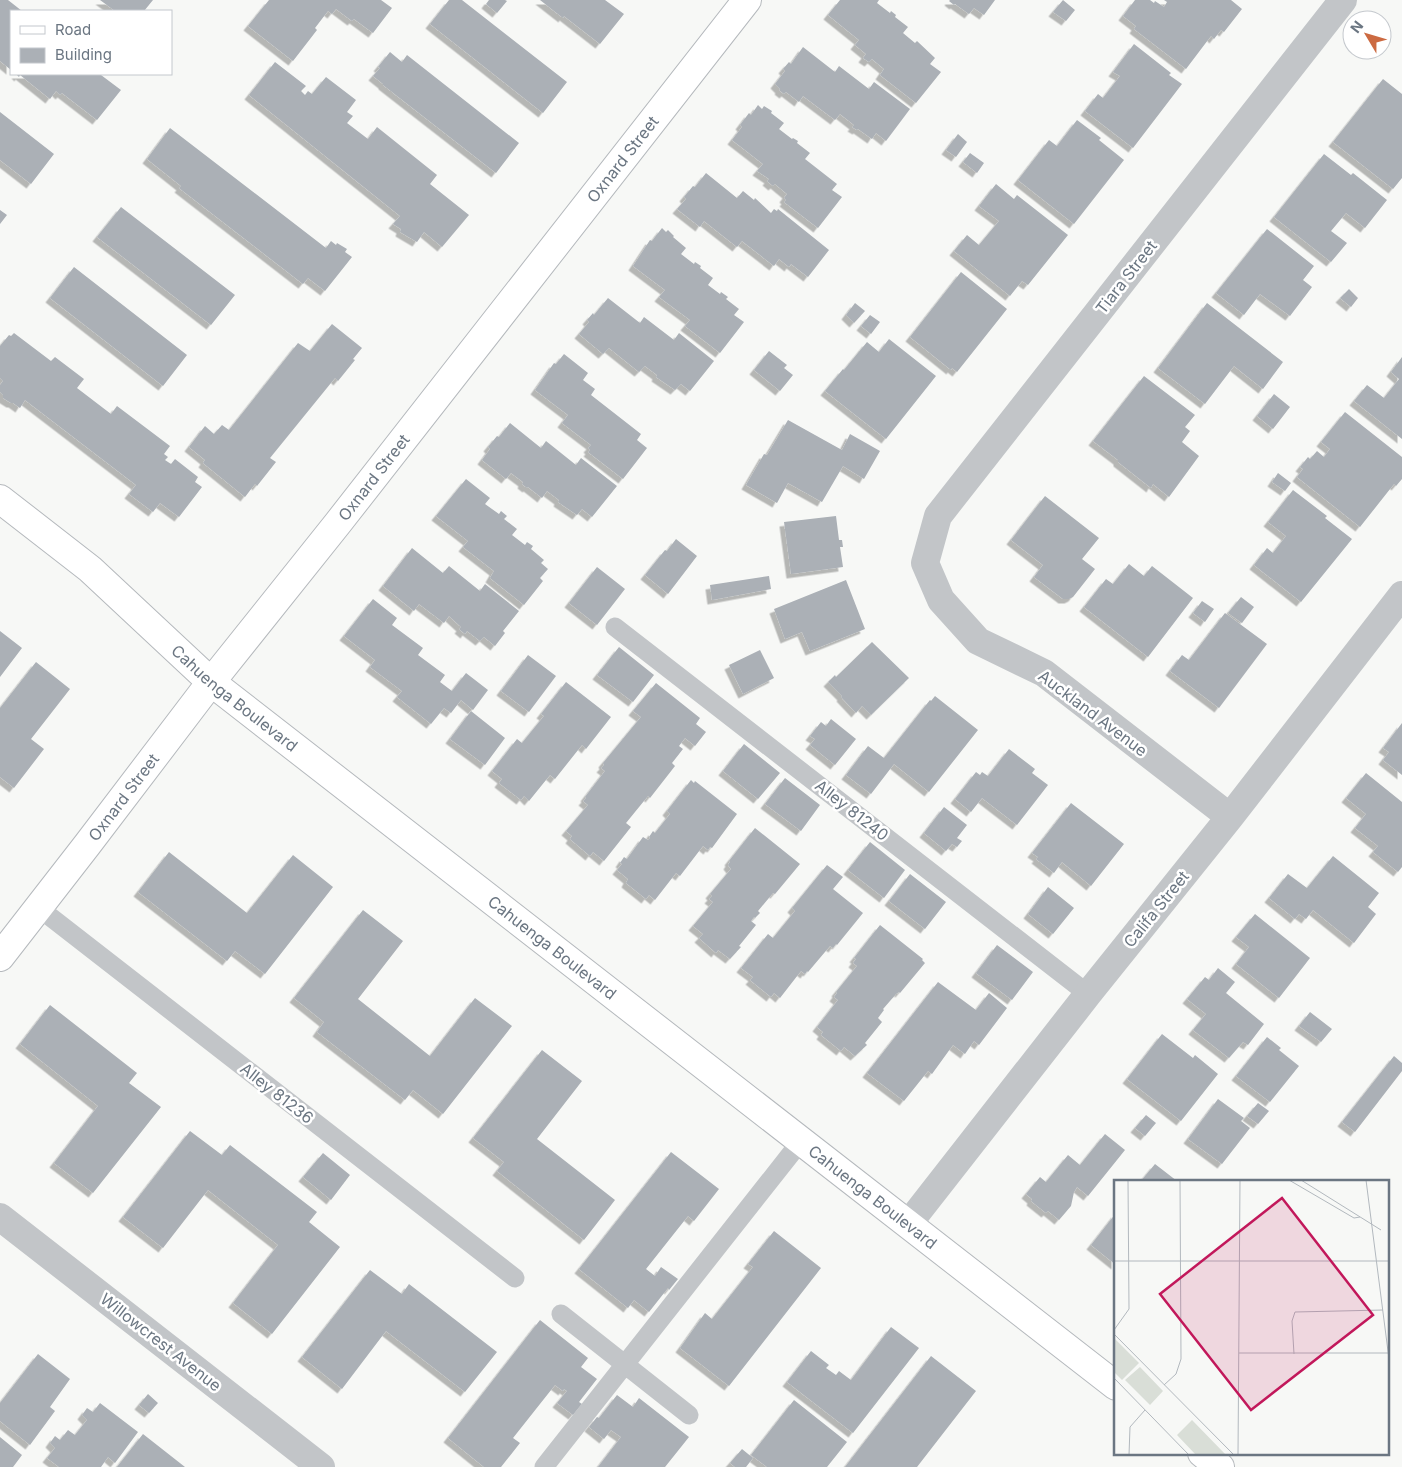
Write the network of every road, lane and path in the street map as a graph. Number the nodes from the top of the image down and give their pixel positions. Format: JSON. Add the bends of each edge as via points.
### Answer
{"nodes":[{"id":1,"x":747,"y":0,"type":"edge"},
{"id":2,"x":1343,"y":0,"type":"edge"},
{"id":3,"x":0,"y":499,"type":"edge"},
{"id":4,"x":925,"y":563,"type":"joint"},
{"id":5,"x":1402,"y":595,"type":"edge"},
{"id":6,"x":615,"y":627,"type":"dead end"},
{"id":7,"x":211,"y":682,"type":"junction"},
{"id":8,"x":1230,"y":817,"type":"junction"},
{"id":9,"x":39,"y":908,"type":"junction"},
{"id":10,"x":0,"y":957,"type":"edge"},
{"id":11,"x":1088,"y":994,"type":"junction"},
{"id":12,"x":801,"y":1141,"type":"junction"},
{"id":13,"x":0,"y":1217,"type":"edge"},
{"id":14,"x":909,"y":1224,"type":"junction"},
{"id":15,"x":514,"y":1278,"type":"dead end"},
{"id":16,"x":560,"y":1314,"type":"dead end"},
{"id":17,"x":624,"y":1365,"type":"junction"},
{"id":18,"x":1114,"y":1384,"type":"edge"},
{"id":19,"x":690,"y":1415,"type":"dead end"},
{"id":20,"x":1203,"y":1454,"type":"edge"},
{"id":21,"x":321,"y":1467,"type":"edge"},
{"id":22,"x":544,"y":1467,"type":"edge"},
{"id":23,"x":1220,"y":1467,"type":"edge"}],
"edges":[{"from":1,"to":7,"type":"main road","name":"Oxnard Street"},
{"from":2,"to":4,"type":"street","name":"Tiara Street","via":[[938,516]]},
{"from":3,"to":7,"type":"main road","name":"Cahuenga Boulevard","via":[[90,569]]},
{"from":4,"to":8,"type":"street","name":"Auckland Avenue","via":[[941,600],[978,641],[1044,673]]},
{"from":5,"to":8,"type":"street","name":"Califa Street"},
{"from":6,"to":11,"type":"lane","name":"Alley 81240"},
{"from":7,"to":9,"type":"main road","name":"Oxnard Street"},
{"from":7,"to":12,"type":"main road","name":"Cahuenga Boulevard"},
{"from":8,"to":11,"type":"street","name":"Califa Street"},
{"from":9,"to":10,"type":"main road","name":"Oxnard Street"},
{"from":9,"to":15,"type":"lane","name":"Alley 81236"},
{"from":11,"to":14,"type":"street","name":"Califa Street"},
{"from":12,"to":14,"type":"main road","name":"Cahuenga Boulevard"},
{"from":12,"to":17,"type":"lane"},
{"from":13,"to":21,"type":"street","name":"Willowcrest Avenue"},
{"from":14,"to":18,"type":"main road","name":"Cahuenga Boulevard"},
{"from":16,"to":17,"type":"lane"},
{"from":17,"to":19,"type":"lane"},
{"from":17,"to":22,"type":"lane"},
{"from":20,"to":23,"type":"main road"}]}
